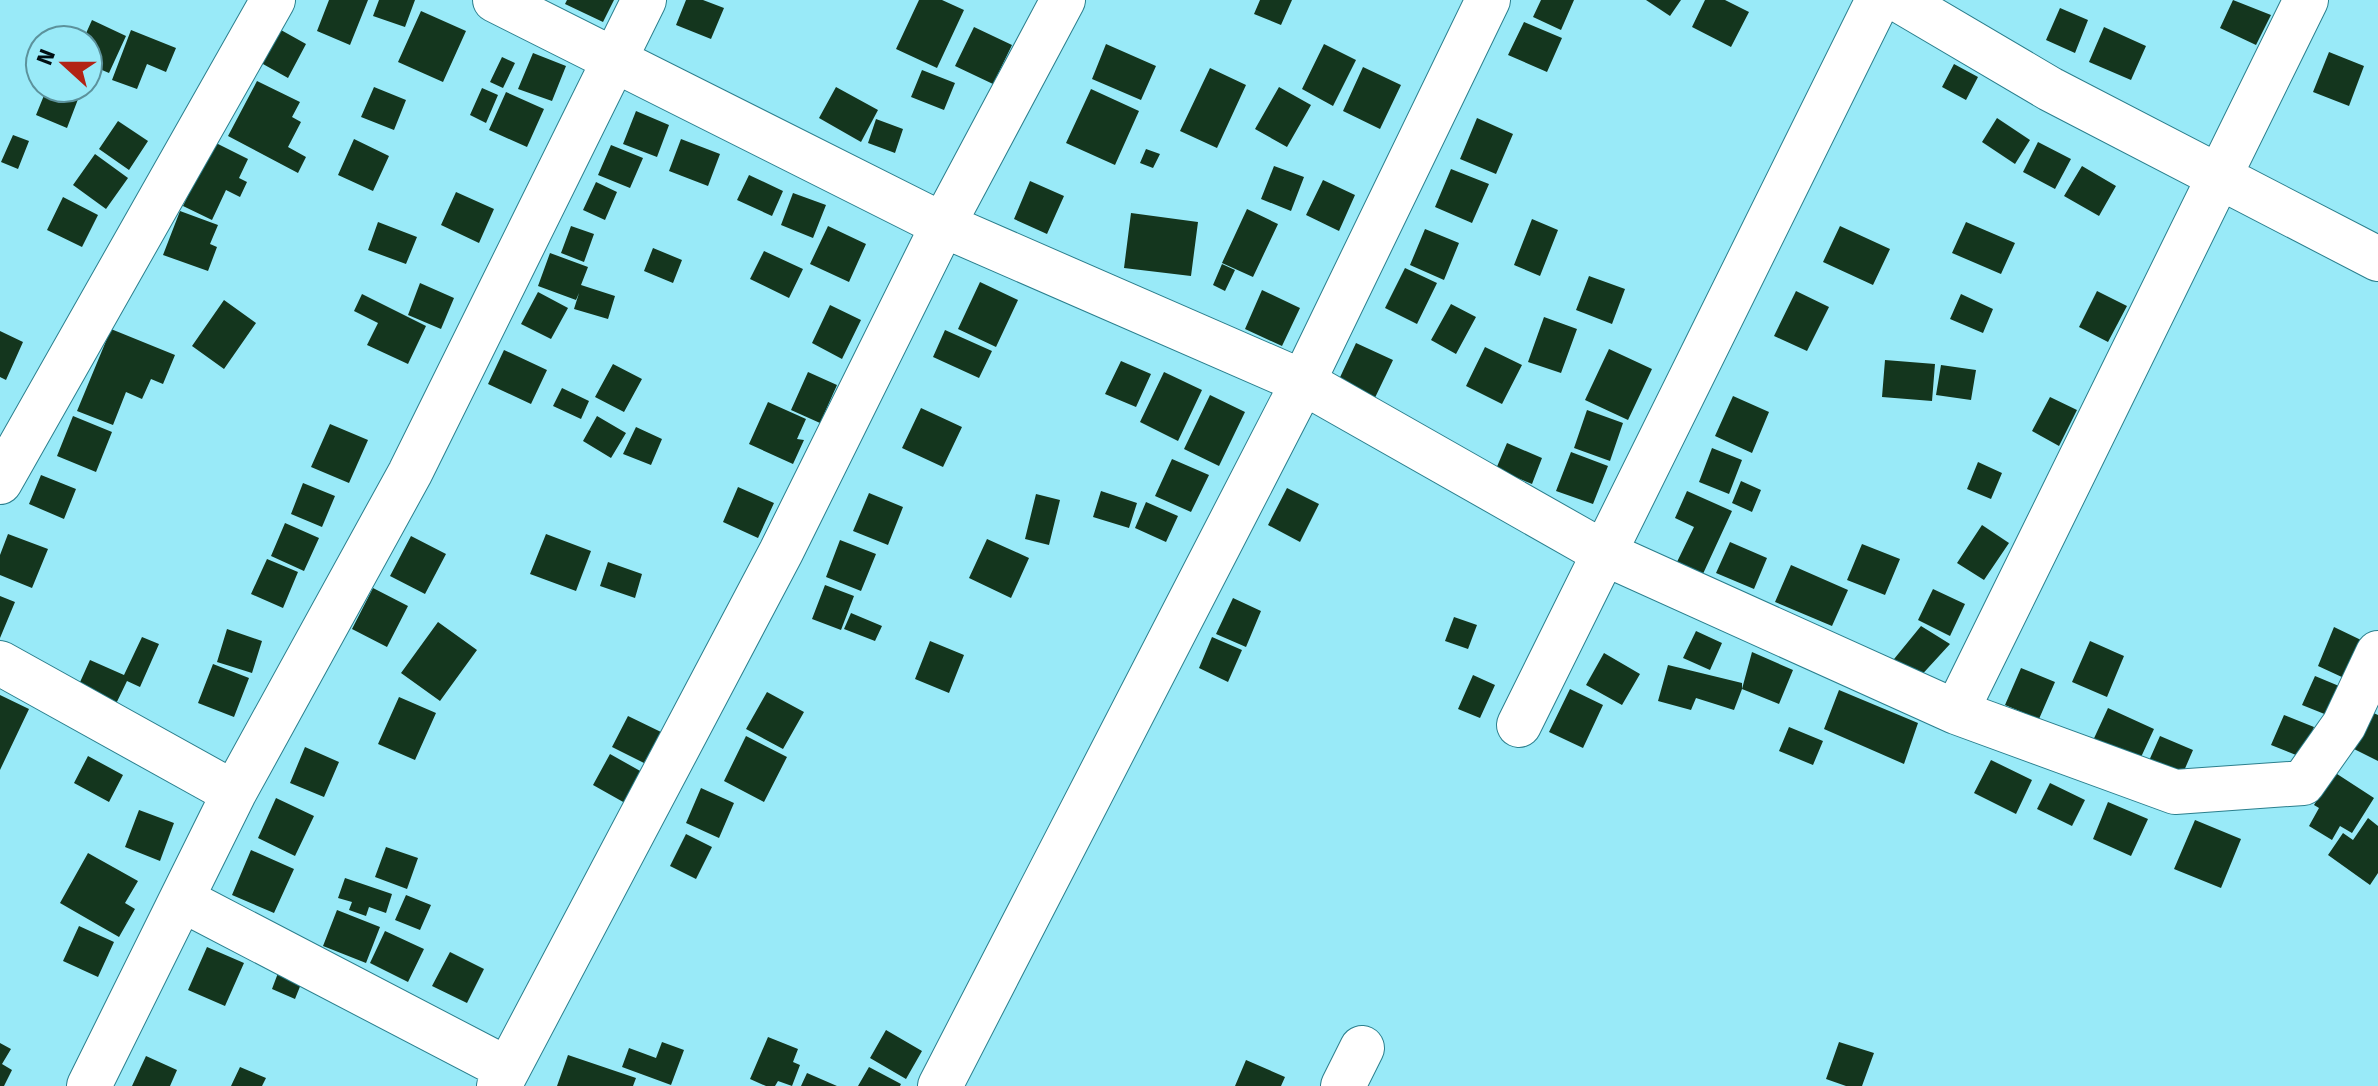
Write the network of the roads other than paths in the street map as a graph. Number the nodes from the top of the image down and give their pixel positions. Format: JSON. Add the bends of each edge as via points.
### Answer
{"nodes":[{"id":1,"x":273,"y":0,"type":"edge"},
{"id":2,"x":495,"y":0,"type":"edge"},
{"id":3,"x":644,"y":0,"type":"edge"},
{"id":4,"x":1063,"y":0,"type":"edge"},
{"id":5,"x":1488,"y":0,"type":"edge"},
{"id":6,"x":1878,"y":0,"type":"edge"},
{"id":7,"x":1899,"y":0,"type":"edge"},
{"id":8,"x":2306,"y":0,"type":"edge"},
{"id":9,"x":614,"y":62,"type":"junction"},
{"id":10,"x":2218,"y":176,"type":"junction"},
{"id":11,"x":943,"y":225,"type":"junction"},
{"id":12,"x":2378,"y":259,"type":"edge"},
{"id":13,"x":1303,"y":382,"type":"junction"},
{"id":14,"x":0,"y":482,"type":"edge"},
{"id":15,"x":1606,"y":554,"type":"junction"},
{"id":16,"x":2378,"y":653,"type":"edge"},
{"id":17,"x":0,"y":663,"type":"edge"},
{"id":18,"x":1956,"y":712,"type":"junction"},
{"id":19,"x":1519,"y":725,"type":"dead end"},
{"id":20,"x":234,"y":793,"type":"junction"},
{"id":21,"x":183,"y":900,"type":"junction"},
{"id":22,"x":503,"y":1077,"type":"edge"},
{"id":23,"x":89,"y":1086,"type":"edge"},
{"id":24,"x":940,"y":1086,"type":"edge"}],
"edges":[{"from":1,"to":14,"type":"street"},
{"from":2,"to":9,"type":"street"},
{"from":3,"to":9,"type":"street"},
{"from":4,"to":11,"type":"street"},
{"from":5,"to":13,"type":"street"},
{"from":6,"to":15,"type":"street"},
{"from":7,"to":10,"type":"street","via":[[2050,89]]},
{"from":8,"to":10,"type":"street"},
{"from":9,"to":11,"type":"street"},
{"from":9,"to":20,"type":"street","via":[[410,473]]},
{"from":10,"to":12,"type":"street"},
{"from":10,"to":18,"type":"street"},
{"from":11,"to":13,"type":"street"},
{"from":11,"to":22,"type":"street","via":[[781,552]]},
{"from":13,"to":15,"type":"street"},
{"from":13,"to":24,"type":"street"},
{"from":15,"to":18,"type":"street"},
{"from":15,"to":19,"type":"street"},
{"from":16,"to":18,"type":"street","via":[[2344,725],[2303,783],[2175,792]]},
{"from":17,"to":20,"type":"street"},
{"from":20,"to":21,"type":"street"},
{"from":21,"to":22,"type":"street"},
{"from":21,"to":23,"type":"street"}]}
